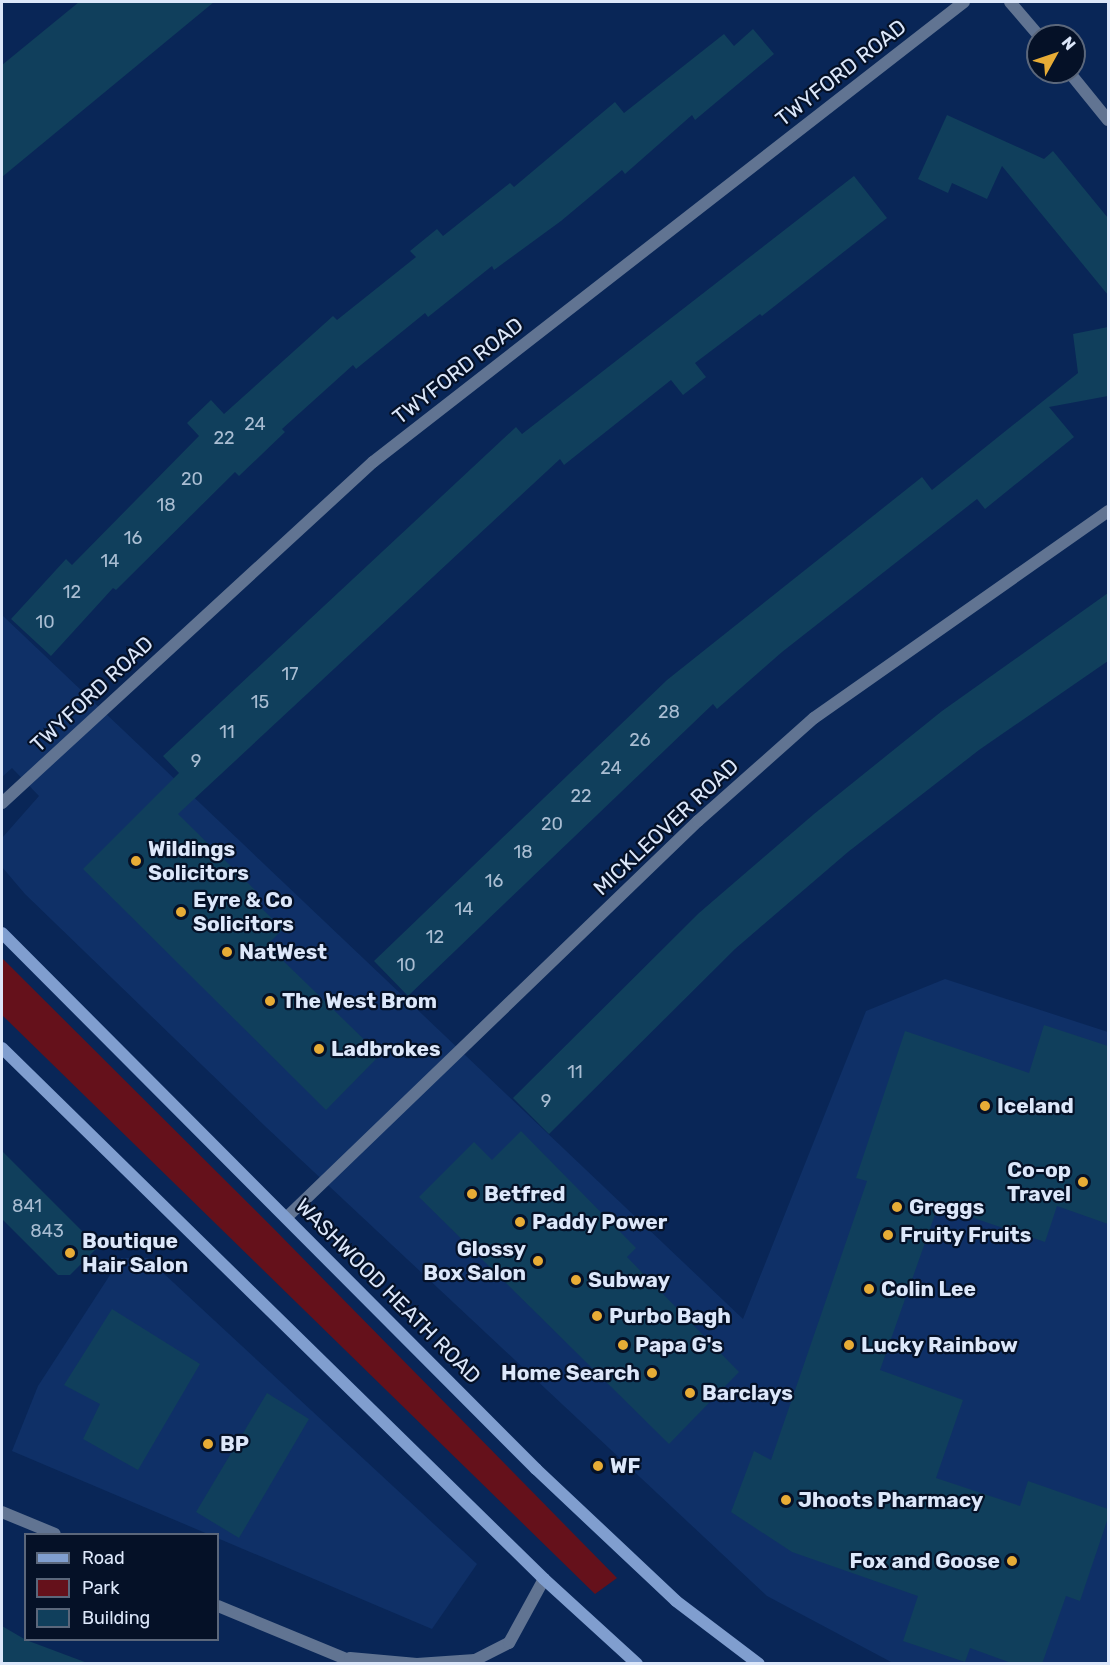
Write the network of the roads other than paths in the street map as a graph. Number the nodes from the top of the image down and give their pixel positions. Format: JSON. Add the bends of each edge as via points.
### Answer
{"nodes":[{"id":1,"x":964,"y":2,"type":"edge"},
{"id":2,"x":1010,"y":2,"type":"edge"},
{"id":3,"x":1029,"y":24,"type":"edge"},
{"id":4,"x":1079,"y":84,"type":"edge"},
{"id":5,"x":1108,"y":120,"type":"edge"},
{"id":6,"x":1108,"y":511,"type":"edge"},
{"id":7,"x":2,"y":803,"type":"edge"},
{"id":8,"x":2,"y":933,"type":"edge"},
{"id":9,"x":2,"y":1048,"type":"edge"},
{"id":10,"x":287,"y":1217,"type":"junction"},
{"id":11,"x":2,"y":1512,"type":"edge"},
{"id":12,"x":53,"y":1533,"type":"edge"},
{"id":13,"x":544,"y":1579,"type":"junction"},
{"id":14,"x":219,"y":1606,"type":"edge"},
{"id":15,"x":343,"y":1657,"type":"junction"},
{"id":16,"x":358,"y":1664,"type":"edge"},
{"id":17,"x":417,"y":1664,"type":"edge"},
{"id":18,"x":637,"y":1664,"type":"edge"},
{"id":19,"x":759,"y":1664,"type":"edge"}],
"edges":[{"from":1,"to":7,"type":"street","name":"TWYFORD ROAD","via":[[373,462]]},
{"from":2,"to":3,"type":"street"},
{"from":4,"to":5,"type":"street"},
{"from":6,"to":10,"type":"street","name":"MICKLEOVER ROAD","via":[[814,718],[698,821]]},
{"from":8,"to":10,"type":"main road","name":"WASHWOOD HEATH ROAD"},
{"from":9,"to":13,"type":"main road"},
{"from":10,"to":19,"type":"main road","name":"WASHWOOD HEATH ROAD","via":[[536,1469],[676,1601]]},
{"from":11,"to":12,"type":"street"},
{"from":13,"to":17,"type":"street","via":[[509,1643],[475,1660]]},
{"from":13,"to":18,"type":"main road"},
{"from":14,"to":15,"type":"street"},
{"from":15,"to":16,"type":"street"},
{"from":15,"to":17,"type":"street"}]}
